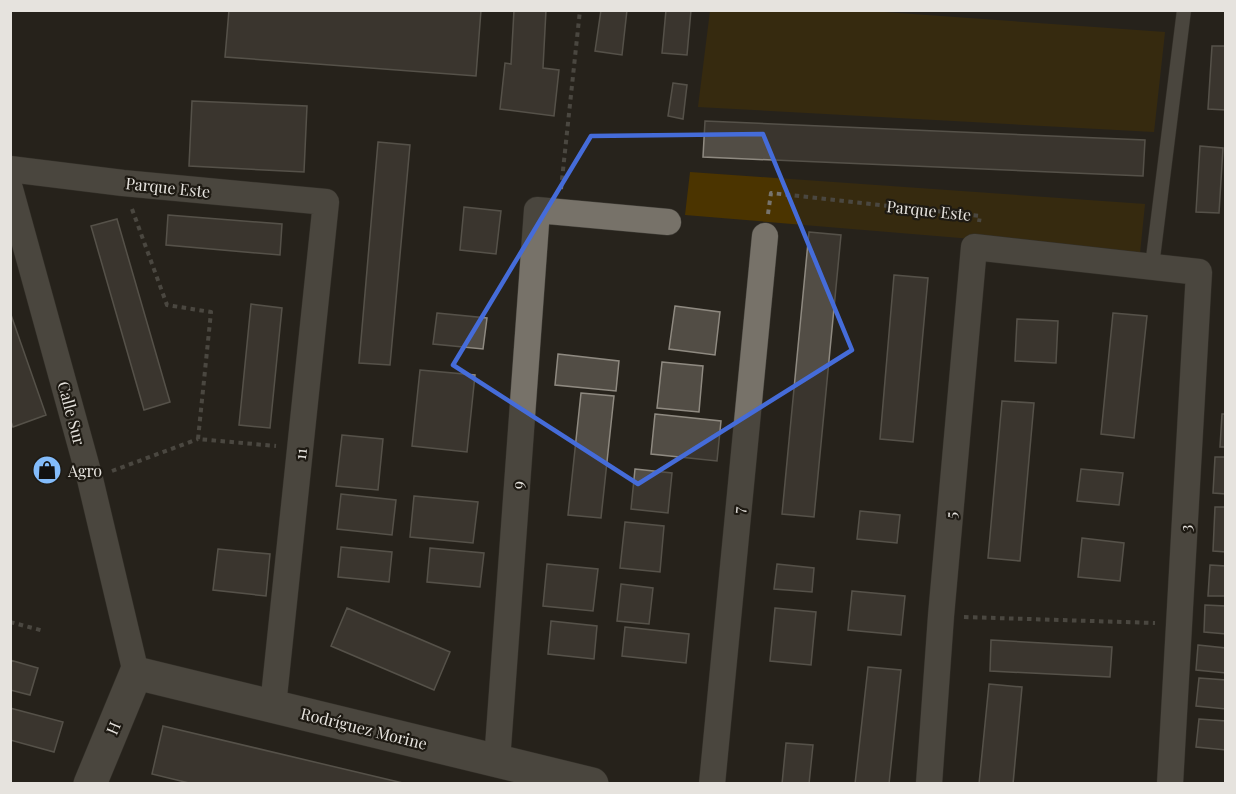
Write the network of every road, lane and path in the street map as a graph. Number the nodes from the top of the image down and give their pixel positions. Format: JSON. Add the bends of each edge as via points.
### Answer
{"nodes":[{"id":1,"x":580,"y":10,"type":"edge"},
{"id":2,"x":1184,"y":10,"type":"edge"},
{"id":3,"x":10,"y":169,"type":"edge"},
{"id":4,"x":123,"y":183,"type":"junction"},
{"id":5,"x":10,"y":189,"type":"edge"},
{"id":6,"x":326,"y":202,"type":"joint"},
{"id":7,"x":537,"y":210,"type":"junction"},
{"id":8,"x":668,"y":222,"type":"dead end"},
{"id":9,"x":765,"y":236,"type":"joint"},
{"id":10,"x":974,"y":247,"type":"junction"},
{"id":11,"x":1152,"y":266,"type":"junction"},
{"id":12,"x":1199,"y":272,"type":"joint"},
{"id":13,"x":198,"y":439,"type":"junction"},
{"id":14,"x":300,"y":448,"type":"junction"},
{"id":15,"x":90,"y":479,"type":"junction"},
{"id":16,"x":941,"y":616,"type":"junction"},
{"id":17,"x":10,"y":622,"type":"edge"},
{"id":18,"x":1180,"y":624,"type":"junction"},
{"id":19,"x":45,"y":631,"type":"dead end"},
{"id":20,"x":136,"y":673,"type":"junction"},
{"id":21,"x":273,"y":706,"type":"junction"},
{"id":22,"x":497,"y":761,"type":"junction"},
{"id":23,"x":90,"y":783,"type":"edge"},
{"id":24,"x":592,"y":783,"type":"edge"},
{"id":25,"x":712,"y":783,"type":"edge"},
{"id":26,"x":929,"y":783,"type":"edge"},
{"id":27,"x":1170,"y":783,"type":"edge"}],
"edges":[{"from":1,"to":7,"type":"path","via":[[561,192]]},
{"from":2,"to":11,"type":"lane"},
{"from":3,"to":4,"type":"street","name":"Parque Este"},
{"from":4,"to":6,"type":"street","name":"Parque Este"},
{"from":4,"to":13,"type":"path","via":[[166,305],[211,312]]},
{"from":5,"to":15,"type":"street","name":"Calle Sur"},
{"from":6,"to":14,"type":"street","name":"11"},
{"from":7,"to":8,"type":"street"},
{"from":7,"to":22,"type":"street","name":"9"},
{"from":9,"to":10,"type":"path","name":"Parque Este","via":[[771,193],[980,216]]},
{"from":9,"to":25,"type":"street","name":"7"},
{"from":10,"to":11,"type":"street","name":"Parque Este"},
{"from":10,"to":16,"type":"street","name":"5"},
{"from":11,"to":12,"type":"street","name":"Parque Este"},
{"from":12,"to":18,"type":"street","name":"3"},
{"from":13,"to":14,"type":"path"},
{"from":13,"to":15,"type":"path"},
{"from":14,"to":21,"type":"street","name":"11"},
{"from":15,"to":20,"type":"street","name":"Calle Sur"},
{"from":16,"to":18,"type":"path"},
{"from":16,"to":26,"type":"street","name":"5"},
{"from":17,"to":19,"type":"path"},
{"from":18,"to":27,"type":"street","name":"3"},
{"from":20,"to":21,"type":"street","name":"Rodríguez Morine"},
{"from":20,"to":23,"type":"street","name":"H"},
{"from":21,"to":22,"type":"street","name":"Rodríguez Morine"},
{"from":22,"to":24,"type":"street","name":"Rodríguez Morine"}]}
